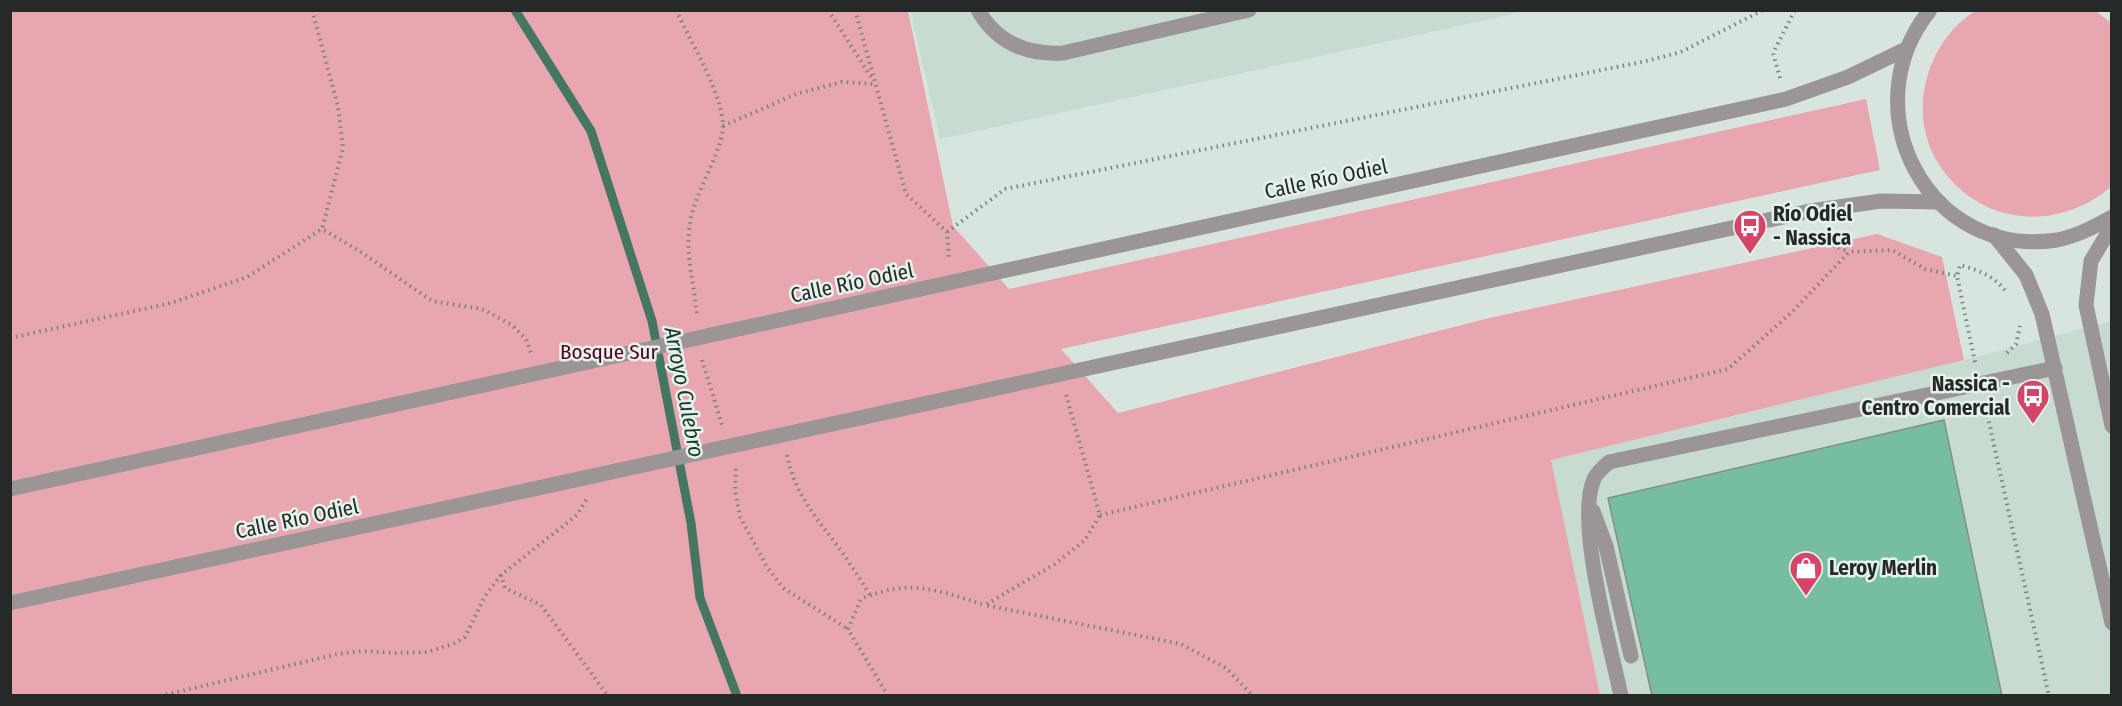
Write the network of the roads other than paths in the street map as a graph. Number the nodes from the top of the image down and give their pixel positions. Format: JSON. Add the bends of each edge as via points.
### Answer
{"nodes":[{"id":1,"x":978,"y":10,"type":"edge"},
{"id":2,"x":1249,"y":10,"type":"edge"},
{"id":3,"x":1930,"y":10,"type":"edge"},
{"id":4,"x":1906,"y":49,"type":"junction"},
{"id":5,"x":1939,"y":202,"type":"junction"},
{"id":6,"x":2112,"y":217,"type":"edge"},
{"id":7,"x":2112,"y":226,"type":"edge"},
{"id":8,"x":1994,"y":235,"type":"junction"},
{"id":9,"x":2055,"y":368,"type":"junction"},
{"id":10,"x":2112,"y":426,"type":"edge"},
{"id":11,"x":10,"y":489,"type":"edge"},
{"id":12,"x":1589,"y":503,"type":"junction"},
{"id":13,"x":10,"y":603,"type":"edge"},
{"id":14,"x":2112,"y":623,"type":"edge"},
{"id":15,"x":1631,"y":656,"type":"dead end"},
{"id":16,"x":1621,"y":696,"type":"edge"}],
"edges":[{"from":1,"to":2,"type":"street","via":[[983,20],[1007,42],[1024,51],[1043,54],[1064,53]]},
{"from":3,"to":4,"type":"street"},
{"from":4,"to":5,"type":"street","via":[[1897,90],[1899,130],[1914,169]]},
{"from":4,"to":11,"type":"street","name":"Calle Río Odiel","via":[[1848,77],[1786,99]]},
{"from":5,"to":8,"type":"street","via":[[1962,221]]},
{"from":5,"to":13,"type":"street","name":"Calle Río Odiel","via":[[1881,201],[1810,211]]},
{"from":6,"to":8,"type":"street","via":[[2088,231],[2057,240],[2024,241]]},
{"from":7,"to":10,"type":"street","via":[[2091,261],[2086,305]]},
{"from":8,"to":9,"type":"street","via":[[2026,275],[2042,314]]},
{"from":9,"to":12,"type":"street","via":[[1609,462],[1594,478]]},
{"from":9,"to":14,"type":"street"},
{"from":12,"to":15,"type":"street","via":[[1606,546]]},
{"from":12,"to":16,"type":"street","via":[[1590,550]]}]}
